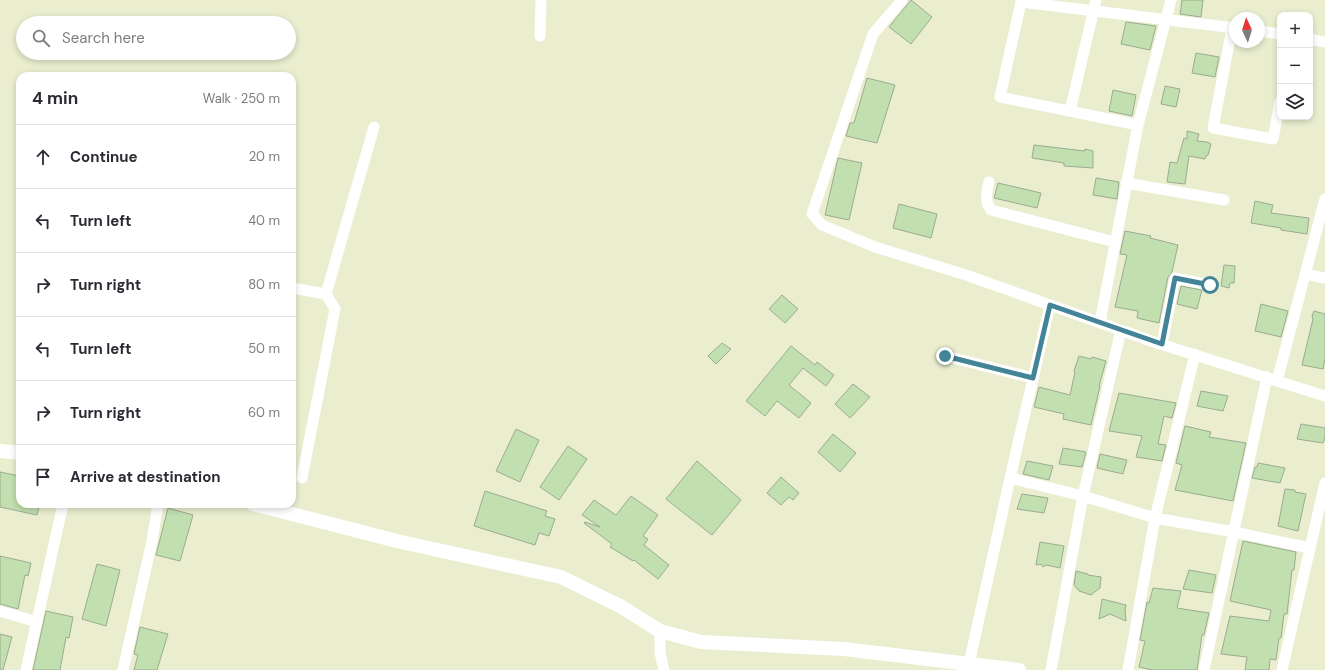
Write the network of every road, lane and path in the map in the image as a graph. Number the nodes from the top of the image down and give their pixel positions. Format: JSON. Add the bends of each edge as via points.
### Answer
{"nodes":[{"id":1,"x":541,"y":0,"type":"edge"},
{"id":2,"x":902,"y":0,"type":"edge"},
{"id":3,"x":1171,"y":0,"type":"edge"},
{"id":4,"x":1094,"y":5,"type":"edge"},
{"id":5,"x":1166,"y":20,"type":"junction"},
{"id":6,"x":1229,"y":27,"type":"edge"},
{"id":7,"x":1265,"y":32,"type":"edge"},
{"id":8,"x":1277,"y":34,"type":"edge"},
{"id":9,"x":540,"y":36,"type":"dead end"},
{"id":10,"x":1313,"y":40,"type":"edge"},
{"id":11,"x":1325,"y":42,"type":"edge"},
{"id":12,"x":1230,"y":48,"type":"edge"},
{"id":13,"x":1070,"y":111,"type":"junction"},
{"id":14,"x":1277,"y":116,"type":"edge"},
{"id":15,"x":1138,"y":125,"type":"junction"},
{"id":16,"x":374,"y":127,"type":"dead end"},
{"id":17,"x":988,"y":182,"type":"dead end"},
{"id":18,"x":1126,"y":183,"type":"junction"},
{"id":19,"x":1224,"y":200,"type":"dead end"},
{"id":20,"x":1324,"y":207,"type":"edge"},
{"id":21,"x":1115,"y":242,"type":"junction"},
{"id":22,"x":1306,"y":274,"type":"junction"},
{"id":23,"x":1325,"y":278,"type":"edge"},
{"id":24,"x":1210,"y":285,"type":"dead end"},
{"id":25,"x":296,"y":289,"type":"edge"},
{"id":26,"x":326,"y":294,"type":"junction"},
{"id":27,"x":1050,"y":305,"type":"junction"},
{"id":28,"x":1100,"y":322,"type":"junction"},
{"id":29,"x":1121,"y":330,"type":"junction"},
{"id":30,"x":1162,"y":344,"type":"junction"},
{"id":31,"x":1195,"y":354,"type":"junction"},
{"id":32,"x":945,"y":356,"type":"dead end"},
{"id":33,"x":1033,"y":378,"type":"junction"},
{"id":34,"x":1272,"y":379,"type":"junction"},
{"id":35,"x":1325,"y":396,"type":"edge"},
{"id":36,"x":0,"y":451,"type":"edge"},
{"id":37,"x":16,"y":453,"type":"edge"},
{"id":38,"x":302,"y":478,"type":"dead end"},
{"id":39,"x":1010,"y":478,"type":"junction"},
{"id":40,"x":1325,"y":483,"type":"edge"},
{"id":41,"x":1083,"y":496,"type":"junction"},
{"id":42,"x":62,"y":508,"type":"edge"},
{"id":43,"x":157,"y":508,"type":"edge"},
{"id":44,"x":269,"y":508,"type":"edge"},
{"id":45,"x":1155,"y":518,"type":"junction"},
{"id":46,"x":1234,"y":532,"type":"junction"},
{"id":47,"x":1310,"y":548,"type":"junction"},
{"id":48,"x":0,"y":611,"type":"edge"},
{"id":49,"x":37,"y":622,"type":"junction"},
{"id":50,"x":660,"y":631,"type":"junction"},
{"id":51,"x":969,"y":664,"type":"junction"},
{"id":52,"x":26,"y":670,"type":"edge"},
{"id":53,"x":123,"y":670,"type":"edge"},
{"id":54,"x":664,"y":670,"type":"edge"},
{"id":55,"x":1019,"y":670,"type":"edge"},
{"id":56,"x":1051,"y":670,"type":"edge"},
{"id":57,"x":1128,"y":670,"type":"edge"},
{"id":58,"x":1204,"y":670,"type":"edge"},
{"id":59,"x":1282,"y":670,"type":"edge"}],
"edges":[{"from":1,"to":9,"type":"street"},
{"from":2,"to":27,"type":"street","via":[[873,34],[812,214],[822,225],[875,247],[966,275]]},
{"from":3,"to":5,"type":"street"},
{"from":4,"to":5,"type":"street"},
{"from":4,"to":13,"type":"street"},
{"from":4,"to":13,"type":"street","via":[[1021,2],[1000,97]]},
{"from":5,"to":6,"type":"street"},
{"from":5,"to":15,"type":"street"},
{"from":7,"to":8,"type":"street"},
{"from":10,"to":11,"type":"street"},
{"from":12,"to":14,"type":"street","via":[[1213,128],[1272,139]]},
{"from":13,"to":15,"type":"street"},
{"from":15,"to":18,"type":"street"},
{"from":16,"to":26,"type":"street"},
{"from":17,"to":21,"type":"street","via":[[986,198],[991,210]]},
{"from":18,"to":19,"type":"street"},
{"from":18,"to":21,"type":"street"},
{"from":20,"to":22,"type":"street"},
{"from":21,"to":28,"type":"street"},
{"from":22,"to":23,"type":"street"},
{"from":22,"to":34,"type":"street"},
{"from":24,"to":30,"type":"street","via":[[1175,278]]},
{"from":25,"to":26,"type":"street"},
{"from":26,"to":38,"type":"street","via":[[335,309]]},
{"from":27,"to":28,"type":"street"},
{"from":27,"to":33,"type":"street"},
{"from":28,"to":29,"type":"street"},
{"from":29,"to":30,"type":"street"},
{"from":29,"to":41,"type":"street"},
{"from":30,"to":31,"type":"street"},
{"from":31,"to":34,"type":"street"},
{"from":31,"to":45,"type":"street"},
{"from":32,"to":33,"type":"street"},
{"from":33,"to":39,"type":"street"},
{"from":34,"to":35,"type":"street"},
{"from":34,"to":46,"type":"street"},
{"from":36,"to":37,"type":"street"},
{"from":39,"to":41,"type":"street"},
{"from":39,"to":51,"type":"street"},
{"from":40,"to":47,"type":"street"},
{"from":41,"to":45,"type":"street"},
{"from":41,"to":56,"type":"street"},
{"from":42,"to":49,"type":"street"},
{"from":43,"to":53,"type":"street"},
{"from":44,"to":50,"type":"street","via":[[397,541],[561,577],[620,606]]},
{"from":45,"to":46,"type":"street"},
{"from":45,"to":57,"type":"street"},
{"from":46,"to":47,"type":"street"},
{"from":46,"to":58,"type":"street"},
{"from":47,"to":59,"type":"street"},
{"from":48,"to":49,"type":"street"},
{"from":49,"to":52,"type":"street"},
{"from":50,"to":51,"type":"street","via":[[701,642],[844,649]]},
{"from":50,"to":54,"type":"street","via":[[660,654]]},
{"from":51,"to":55,"type":"street"}]}
